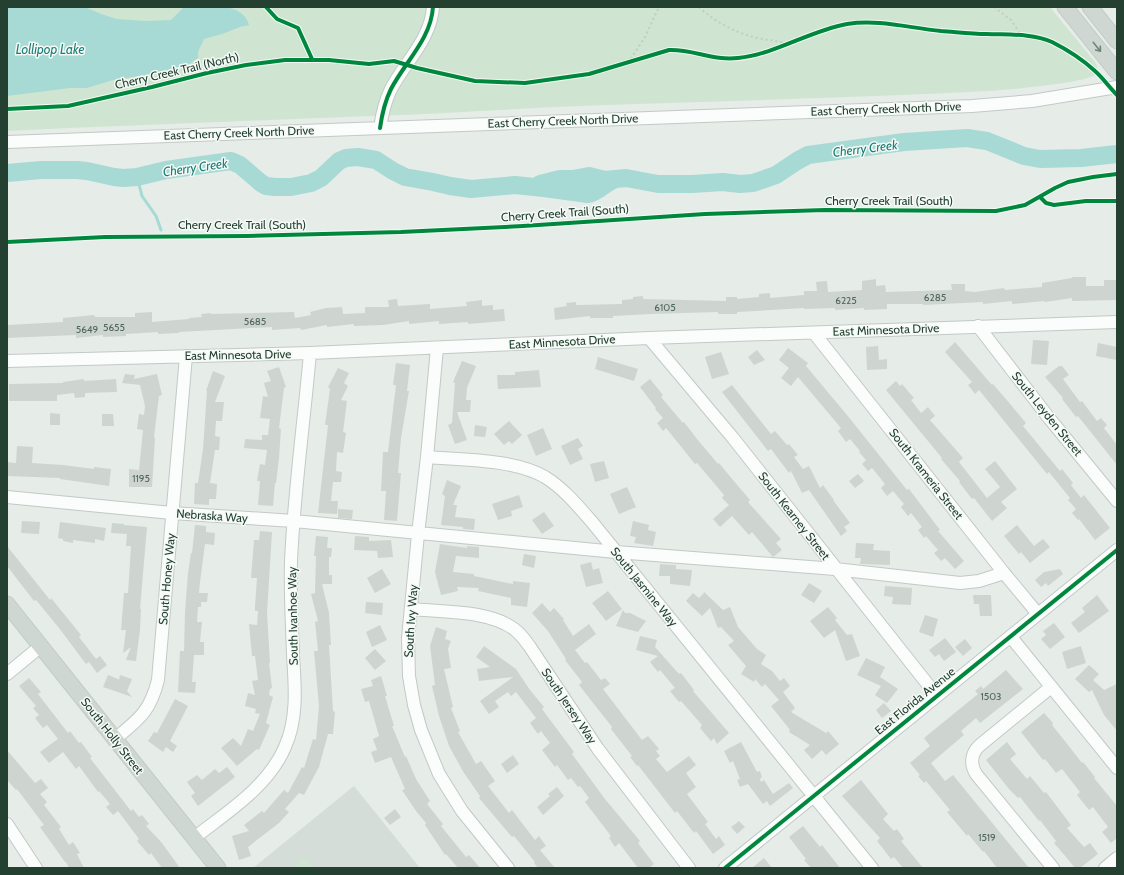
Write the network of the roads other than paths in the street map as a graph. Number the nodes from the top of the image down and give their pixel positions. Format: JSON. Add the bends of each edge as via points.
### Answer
{"nodes":[{"id":1,"x":433,"y":7,"type":"edge"},
{"id":2,"x":1065,"y":7,"type":"edge"},
{"id":3,"x":1090,"y":7,"type":"edge"},
{"id":4,"x":1117,"y":41,"type":"edge"},
{"id":5,"x":1117,"y":72,"type":"edge"},
{"id":6,"x":1117,"y":87,"type":"edge"},
{"id":7,"x":380,"y":128,"type":"junction"},
{"id":8,"x":7,"y":142,"type":"edge"},
{"id":9,"x":1117,"y":322,"type":"edge"},
{"id":10,"x":978,"y":326,"type":"junction"},
{"id":11,"x":814,"y":333,"type":"junction"},
{"id":12,"x":649,"y":338,"type":"junction"},
{"id":13,"x":437,"y":348,"type":"junction"},
{"id":14,"x":310,"y":353,"type":"junction"},
{"id":15,"x":186,"y":356,"type":"junction"},
{"id":16,"x":7,"y":362,"type":"edge"},
{"id":17,"x":427,"y":457,"type":"junction"},
{"id":18,"x":7,"y":497,"type":"edge"},
{"id":19,"x":1117,"y":501,"type":"edge"},
{"id":20,"x":172,"y":513,"type":"junction"},
{"id":21,"x":294,"y":521,"type":"junction"},
{"id":22,"x":418,"y":534,"type":"junction"},
{"id":23,"x":1117,"y":550,"type":"edge"},
{"id":24,"x":616,"y":552,"type":"junction"},
{"id":25,"x":835,"y":569,"type":"junction"},
{"id":26,"x":1004,"y":572,"type":"junction"},
{"id":27,"x":7,"y":604,"type":"edge"},
{"id":28,"x":411,"y":609,"type":"junction"},
{"id":29,"x":1038,"y":614,"type":"junction"},
{"id":30,"x":1011,"y":637,"type":"junction"},
{"id":31,"x":41,"y":646,"type":"junction"},
{"id":32,"x":7,"y":674,"type":"edge"},
{"id":33,"x":1051,"y":687,"type":"junction"},
{"id":34,"x":937,"y":696,"type":"junction"},
{"id":35,"x":115,"y":739,"type":"junction"},
{"id":36,"x":1117,"y":768,"type":"edge"},
{"id":37,"x":814,"y":796,"type":"junction"},
{"id":38,"x":7,"y":824,"type":"edge"},
{"id":39,"x":194,"y":838,"type":"junction"},
{"id":40,"x":1117,"y":858,"type":"edge"},
{"id":41,"x":36,"y":868,"type":"edge"},
{"id":42,"x":218,"y":868,"type":"edge"},
{"id":43,"x":508,"y":868,"type":"edge"},
{"id":44,"x":689,"y":868,"type":"edge"},
{"id":45,"x":725,"y":868,"type":"edge"},
{"id":46,"x":872,"y":868,"type":"edge"},
{"id":47,"x":1053,"y":868,"type":"edge"},
{"id":48,"x":1105,"y":868,"type":"edge"}],
"edges":[{"from":1,"to":7,"type":"street","via":[[423,38],[388,95]]},
{"from":2,"to":5,"type":"main road","one_way":true},
{"from":3,"to":4,"type":"main road"},
{"from":6,"to":7,"type":"street","name":"East Cherry Creek North Drive","via":[[1032,101],[979,105]]},
{"from":7,"to":8,"type":"street","name":"East Cherry Creek North Drive"},
{"from":9,"to":10,"type":"street","name":"East Minnesota Drive"},
{"from":10,"to":11,"type":"street","name":"East Minnesota Drive"},
{"from":10,"to":19,"type":"street","name":"South Leyden Street"},
{"from":11,"to":12,"type":"street","name":"East Minnesota Drive"},
{"from":11,"to":26,"type":"street","name":"South Krameria Street"},
{"from":12,"to":13,"type":"street","name":"East Minnesota Drive"},
{"from":12,"to":25,"type":"street","name":"South Kearney Street","via":[[733,438]]},
{"from":13,"to":14,"type":"street","name":"East Minnesota Drive"},
{"from":13,"to":17,"type":"street","name":"South Ivy Way"},
{"from":14,"to":15,"type":"street","name":"East Minnesota Drive"},
{"from":14,"to":21,"type":"street","name":"South Ivanhoe Way"},
{"from":15,"to":16,"type":"street","name":"East Minnesota Drive"},
{"from":15,"to":20,"type":"street","name":"South Honey Way"},
{"from":17,"to":22,"type":"street","name":"South Ivy Way"},
{"from":17,"to":24,"type":"street","name":"South Jasmine Way","via":[[507,464],[544,477],[575,502]]},
{"from":18,"to":20,"type":"street","name":"Nebraska Way"},
{"from":20,"to":21,"type":"street","name":"Nebraska Way"},
{"from":20,"to":35,"type":"street","name":"South Honey Way","via":[[158,680],[150,704],[143,714]]},
{"from":21,"to":22,"type":"street","name":"Nebraska Way"},
{"from":21,"to":39,"type":"street","name":"South Ivanhoe Way","via":[[291,601],[295,699],[289,738],[280,758],[263,781]]},
{"from":22,"to":24,"type":"street","name":"Nebraska Way"},
{"from":22,"to":28,"type":"street","name":"South Ivy Way"},
{"from":23,"to":29,"type":"street","name":"East Florida Avenue"},
{"from":24,"to":25,"type":"street","name":"Nebraska Way"},
{"from":24,"to":37,"type":"street","name":"South Jasmine Way"},
{"from":25,"to":26,"type":"street","name":"Nebraska Way","via":[[960,583],[979,581]]},
{"from":25,"to":34,"type":"street","name":"South Kearney Street"},
{"from":26,"to":29,"type":"street","name":"South Krameria Street"},
{"from":27,"to":31,"type":"main road","name":"South Holly Street"},
{"from":28,"to":43,"type":"street","name":"South Ivy Way","via":[[408,638],[409,676],[414,704],[427,747],[458,806]]},
{"from":28,"to":44,"type":"street","name":"South Jersey Way","via":[[493,618],[520,634],[598,749]]},
{"from":29,"to":30,"type":"street","name":"East Florida Avenue"},
{"from":30,"to":33,"type":"street"},
{"from":30,"to":34,"type":"street","name":"East Florida Avenue"},
{"from":31,"to":32,"type":"street"},
{"from":31,"to":35,"type":"main road","name":"South Holly Street"},
{"from":33,"to":36,"type":"street"},
{"from":33,"to":47,"type":"street","via":[[979,746],[975,750],[972,765],[976,774]]},
{"from":34,"to":37,"type":"street","name":"East Florida Avenue"},
{"from":35,"to":39,"type":"main road","name":"South Holly Street"},
{"from":37,"to":45,"type":"street","name":"East Florida Avenue"},
{"from":37,"to":46,"type":"street","name":"South Jasmine Way"},
{"from":38,"to":41,"type":"street"},
{"from":39,"to":42,"type":"main road","name":"South Holly Street"},
{"from":40,"to":48,"type":"street"}]}
